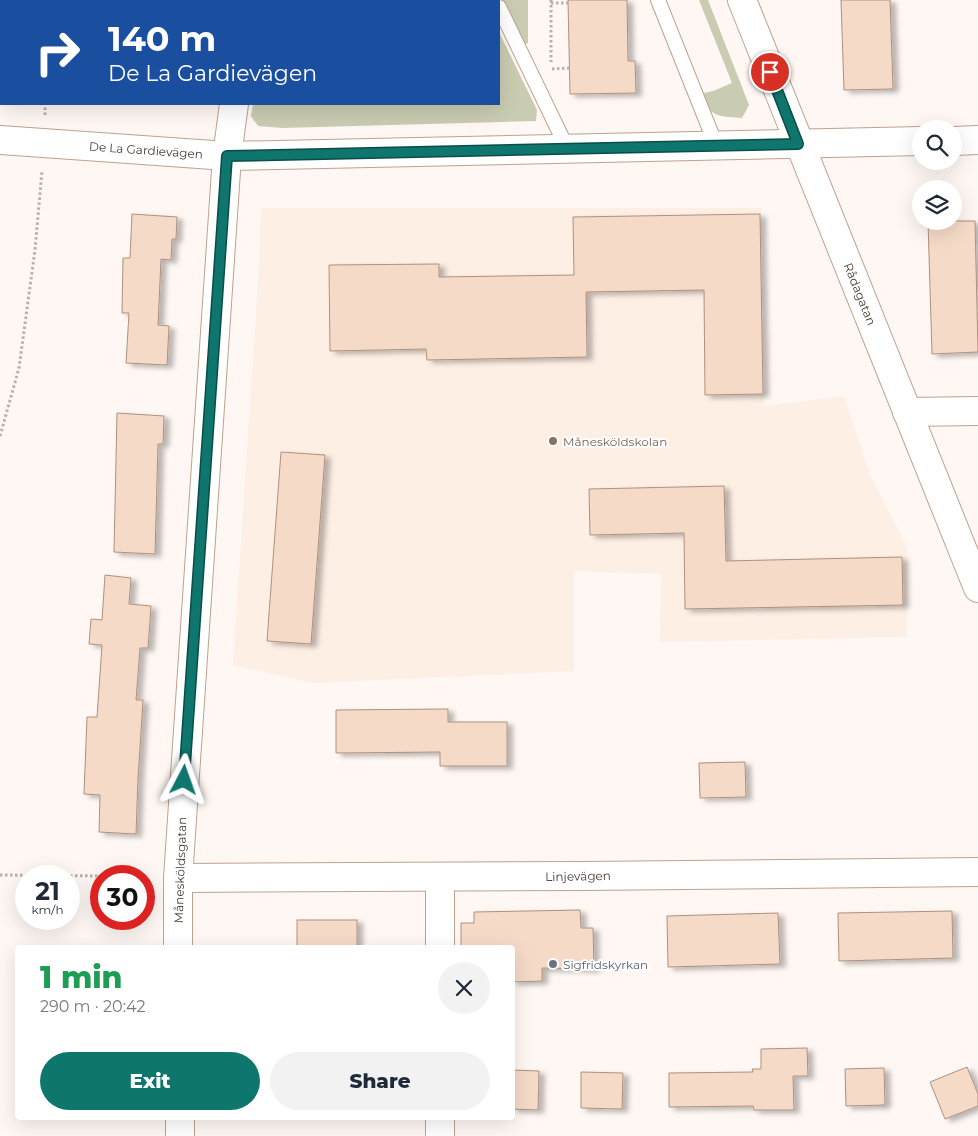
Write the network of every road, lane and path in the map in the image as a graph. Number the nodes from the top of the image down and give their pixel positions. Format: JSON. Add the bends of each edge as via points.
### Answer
{"nodes":[{"id":1,"x":658,"y":0,"type":"edge"},
{"id":2,"x":742,"y":0,"type":"edge"},
{"id":3,"x":551,"y":2,"type":"edge"},
{"id":4,"x":568,"y":3,"type":"dead end"},
{"id":5,"x":500,"y":9,"type":"edge"},
{"id":6,"x":570,"y":68,"type":"dead end"},
{"id":7,"x":234,"y":105,"type":"edge"},
{"id":8,"x":0,"y":140,"type":"edge"},
{"id":9,"x":978,"y":140,"type":"edge"},
{"id":10,"x":912,"y":141,"type":"edge"},
{"id":11,"x":962,"y":141,"type":"edge"},
{"id":12,"x":44,"y":143,"type":"junction"},
{"id":13,"x":798,"y":144,"type":"junction"},
{"id":14,"x":716,"y":145,"type":"junction"},
{"id":15,"x":566,"y":148,"type":"junction"},
{"id":16,"x":227,"y":156,"type":"junction"},
{"id":17,"x":978,"y":411,"type":"edge"},
{"id":18,"x":907,"y":412,"type":"junction"},
{"id":19,"x":0,"y":436,"type":"edge"},
{"id":20,"x":978,"y":588,"type":"edge"},
{"id":21,"x":978,"y":872,"type":"edge"},
{"id":22,"x":0,"y":875,"type":"edge"},
{"id":23,"x":90,"y":876,"type":"edge"},
{"id":24,"x":440,"y":877,"type":"junction"},
{"id":25,"x":178,"y":878,"type":"junction"},
{"id":26,"x":178,"y":945,"type":"edge"},
{"id":27,"x":440,"y":945,"type":"edge"},
{"id":28,"x":180,"y":1120,"type":"edge"},
{"id":29,"x":440,"y":1120,"type":"edge"},
{"id":30,"x":180,"y":1136,"type":"edge"},
{"id":31,"x":440,"y":1136,"type":"edge"}],
"edges":[{"from":1,"to":14,"type":"lane"},
{"from":2,"to":13,"type":"street","name":"Rådagatan"},
{"from":3,"to":4,"type":"path"},
{"from":3,"to":6,"type":"path","via":[[552,70]]},
{"from":5,"to":15,"type":"lane"},
{"from":7,"to":16,"type":"street","name":"Månesköldsgatan"},
{"from":8,"to":12,"type":"street","name":"De La Gardievägen"},
{"from":9,"to":11,"type":"street"},
{"from":10,"to":13,"type":"street","name":"De La Gardievägen"},
{"from":12,"to":16,"type":"street","name":"De La Gardievägen"},
{"from":12,"to":19,"type":"path","via":[[35,250],[19,368]]},
{"from":13,"to":14,"type":"street","name":"De La Gardievägen"},
{"from":13,"to":18,"type":"street","name":"Rådagatan"},
{"from":14,"to":15,"type":"street","name":"De La Gardievägen"},
{"from":15,"to":16,"type":"street","name":"De La Gardievägen"},
{"from":16,"to":25,"type":"street","name":"Månesköldsgatan"},
{"from":17,"to":18,"type":"street"},
{"from":18,"to":20,"type":"street","name":"Rådagatan"},
{"from":21,"to":24,"type":"street","name":"Linjevägen"},
{"from":22,"to":23,"type":"path"},
{"from":24,"to":25,"type":"street","name":"Linjevägen"},
{"from":24,"to":27,"type":"street"},
{"from":25,"to":26,"type":"street","name":"Månesköldsgatan"},
{"from":28,"to":30,"type":"street"},
{"from":29,"to":31,"type":"street"}]}
